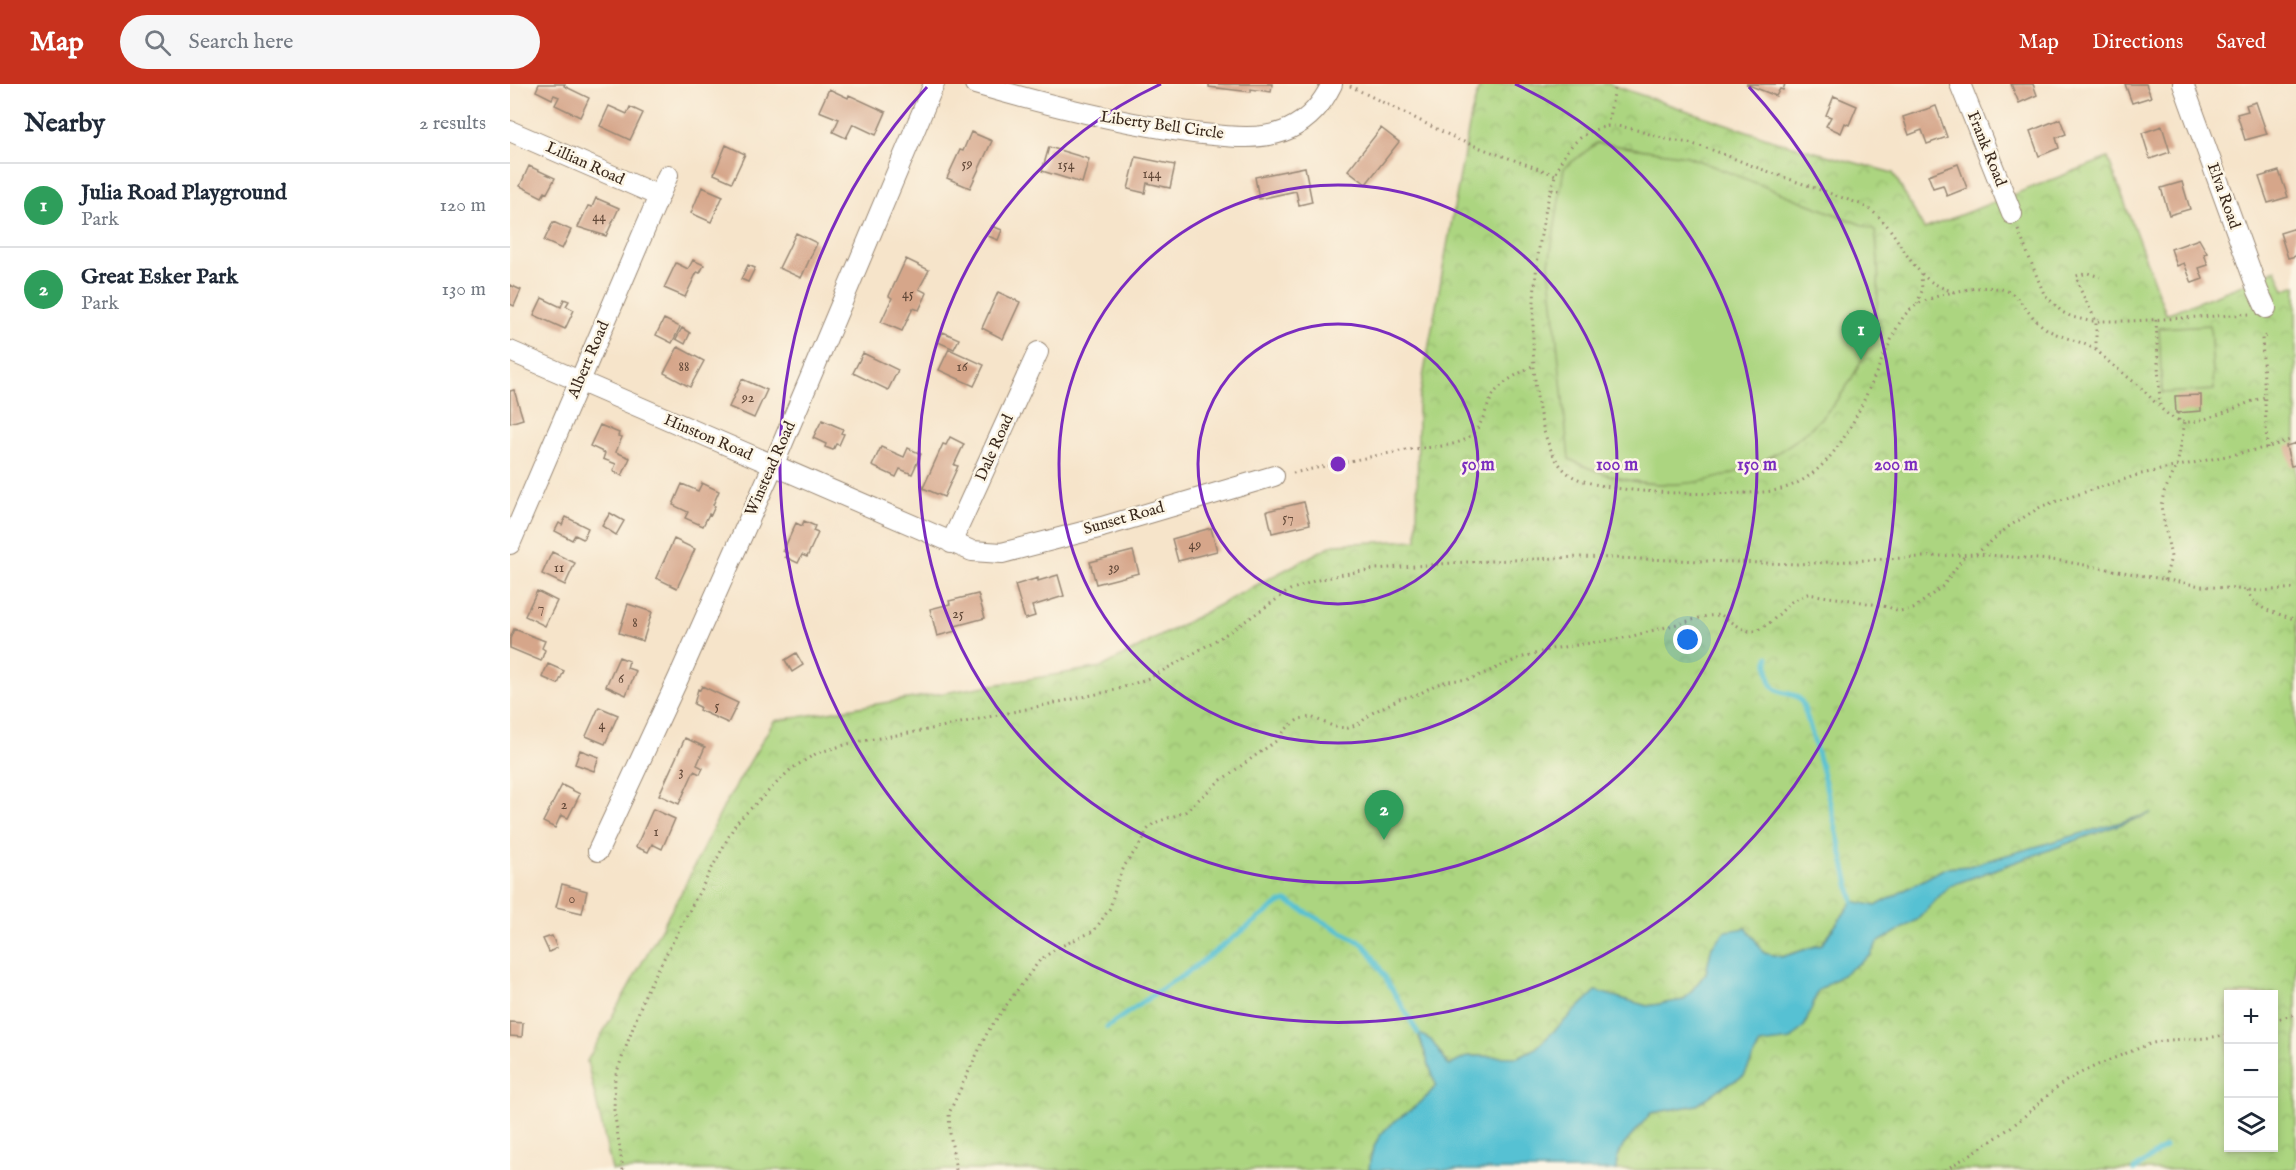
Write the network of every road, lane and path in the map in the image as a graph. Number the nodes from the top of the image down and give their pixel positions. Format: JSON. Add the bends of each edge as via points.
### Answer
{"nodes":[{"id":1,"x":934,"y":84,"type":"edge"},
{"id":2,"x":975,"y":84,"type":"edge"},
{"id":3,"x":1332,"y":84,"type":"edge"},
{"id":4,"x":1346,"y":84,"type":"edge"},
{"id":5,"x":1616,"y":84,"type":"edge"},
{"id":6,"x":1960,"y":84,"type":"edge"},
{"id":7,"x":2183,"y":84,"type":"edge"},
{"id":8,"x":1607,"y":126,"type":"junction"},
{"id":9,"x":510,"y":131,"type":"edge"},
{"id":10,"x":668,"y":175,"type":"dead end"},
{"id":11,"x":1556,"y":175,"type":"junction"},
{"id":12,"x":1552,"y":189,"type":"junction"},
{"id":13,"x":1560,"y":191,"type":"dead end"},
{"id":14,"x":659,"y":196,"type":"junction"},
{"id":15,"x":2012,"y":214,"type":"joint"},
{"id":16,"x":1921,"y":273,"type":"junction"},
{"id":17,"x":2100,"y":277,"type":"dead end"},
{"id":18,"x":1954,"y":292,"type":"junction"},
{"id":19,"x":1917,"y":305,"type":"junction"},
{"id":20,"x":2261,"y":311,"type":"joint"},
{"id":21,"x":2156,"y":320,"type":"junction"},
{"id":22,"x":2096,"y":321,"type":"junction"},
{"id":23,"x":2268,"y":336,"type":"dead end"},
{"id":24,"x":2096,"y":349,"type":"junction"},
{"id":25,"x":510,"y":351,"type":"edge"},
{"id":26,"x":1038,"y":352,"type":"dead end"},
{"id":27,"x":1534,"y":365,"type":"junction"},
{"id":28,"x":580,"y":382,"type":"junction"},
{"id":29,"x":2265,"y":397,"type":"junction"},
{"id":30,"x":2160,"y":405,"type":"junction"},
{"id":31,"x":2178,"y":413,"type":"dead end"},
{"id":32,"x":2179,"y":421,"type":"junction"},
{"id":33,"x":2185,"y":422,"type":"junction"},
{"id":34,"x":2290,"y":440,"type":"dead end"},
{"id":35,"x":2267,"y":448,"type":"junction"},
{"id":36,"x":773,"y":466,"type":"junction"},
{"id":37,"x":2177,"y":466,"type":"junction"},
{"id":38,"x":1274,"y":477,"type":"joint"},
{"id":39,"x":951,"y":543,"type":"junction"},
{"id":40,"x":510,"y":544,"type":"edge"},
{"id":41,"x":972,"y":551,"type":"joint"},
{"id":42,"x":1976,"y":554,"type":"junction"},
{"id":43,"x":1965,"y":555,"type":"junction"},
{"id":44,"x":2164,"y":580,"type":"junction"},
{"id":45,"x":2296,"y":588,"type":"edge"},
{"id":46,"x":2247,"y":590,"type":"junction"},
{"id":47,"x":2296,"y":620,"type":"edge"},
{"id":48,"x":598,"y":851,"type":"dead end"},
{"id":49,"x":2296,"y":1014,"type":"edge"},
{"id":50,"x":2278,"y":1019,"type":"edge"},
{"id":51,"x":2224,"y":1035,"type":"edge"},
{"id":52,"x":623,"y":1170,"type":"edge"},
{"id":53,"x":956,"y":1170,"type":"edge"},
{"id":54,"x":1945,"y":1170,"type":"edge"}],
"edges":[{"from":1,"to":36,"type":"street","name":"Winstead Road"},
{"from":2,"to":3,"type":"street","name":"Liberty Bell Circle","via":[[1106,119],[1229,136],[1260,136],[1287,130],[1323,103]]},
{"from":4,"to":11,"type":"path","via":[[1461,141]]},
{"from":5,"to":8,"type":"path"},
{"from":6,"to":15,"type":"street","name":"Frank Road"},
{"from":7,"to":20,"type":"street","name":"Elva Road","via":[[2258,291]]},
{"from":8,"to":11,"type":"path","via":[[1579,139],[1563,158]]},
{"from":8,"to":16,"type":"path","via":[[1693,144],[1860,204],[1887,223]]},
{"from":9,"to":14,"type":"street","name":"Lillian Road"},
{"from":10,"to":14,"type":"street","name":"Albert Road"},
{"from":11,"to":12,"type":"path"},
{"from":12,"to":13,"type":"path"},
{"from":12,"to":27,"type":"path","via":[[1537,274]]},
{"from":14,"to":28,"type":"street","name":"Albert Road"},
{"from":15,"to":22,"type":"path","via":[[2044,294],[2062,312]]},
{"from":16,"to":18,"type":"path"},
{"from":16,"to":19,"type":"path","via":[[1922,291]]},
{"from":17,"to":22,"type":"path","via":[[2088,273],[2076,276]]},
{"from":18,"to":19,"type":"path"},
{"from":18,"to":24,"type":"path","via":[[2007,290],[2048,330]]},
{"from":19,"to":27,"type":"path","via":[[1897,329],[1832,456],[1811,476],[1775,491],[1635,490],[1576,478],[1560,466],[1549,447]]},
{"from":20,"to":21,"type":"path"},
{"from":21,"to":22,"type":"path"},
{"from":21,"to":30,"type":"path"},
{"from":22,"to":24,"type":"path"},
{"from":23,"to":29,"type":"path","via":[[2262,337]]},
{"from":24,"to":30,"type":"path"},
{"from":25,"to":28,"type":"street","name":"Hinston Road"},
{"from":26,"to":39,"type":"street","name":"Dale Road"},
{"from":27,"to":38,"type":"path","via":[[1494,393],[1476,430],[1465,439]]},
{"from":28,"to":36,"type":"street","name":"Hinston Road"},
{"from":28,"to":40,"type":"street","name":"Albert Road"},
{"from":29,"to":33,"type":"path"},
{"from":29,"to":35,"type":"path"},
{"from":30,"to":32,"type":"path"},
{"from":31,"to":32,"type":"path"},
{"from":32,"to":33,"type":"path"},
{"from":33,"to":37,"type":"path"},
{"from":34,"to":35,"type":"path"},
{"from":35,"to":37,"type":"path"},
{"from":36,"to":39,"type":"street","name":"Hinston Road"},
{"from":36,"to":48,"type":"street","name":"Winstead Road"},
{"from":37,"to":42,"type":"path","via":[[2042,506],[2008,527]]},
{"from":37,"to":44,"type":"path","via":[[2161,506],[2171,557]]},
{"from":38,"to":41,"type":"street","name":"Sunset Road","via":[[1002,552]]},
{"from":39,"to":41,"type":"street","name":"Hinston Road"},
{"from":42,"to":43,"type":"path"},
{"from":42,"to":44,"type":"path","via":[[2062,561]]},
{"from":43,"to":52,"type":"path","via":[[1796,564],[1582,557],[1466,562],[1342,574],[1290,590],[1186,658],[1116,690],[817,753],[791,769],[736,823],[646,992],[615,1077],[614,1110]]},
{"from":43,"to":53,"type":"path","via":[[1943,586],[1913,609],[1899,611],[1807,594],[1791,602],[1757,631],[1741,628],[1721,615],[1707,616],[1629,637],[1520,658],[1471,679],[1441,683],[1398,699],[1348,728],[1311,717],[1299,719],[1185,812],[1154,823],[1125,865],[1110,908],[1094,931],[1040,960],[988,1031],[949,1113]]},
{"from":44,"to":46,"type":"path"},
{"from":45,"to":46,"type":"path"},
{"from":46,"to":47,"type":"path","via":[[2256,606]]},
{"from":49,"to":50,"type":"path"},
{"from":51,"to":54,"type":"path","via":[[2149,1044],[2072,1078],[1994,1139]]}]}
